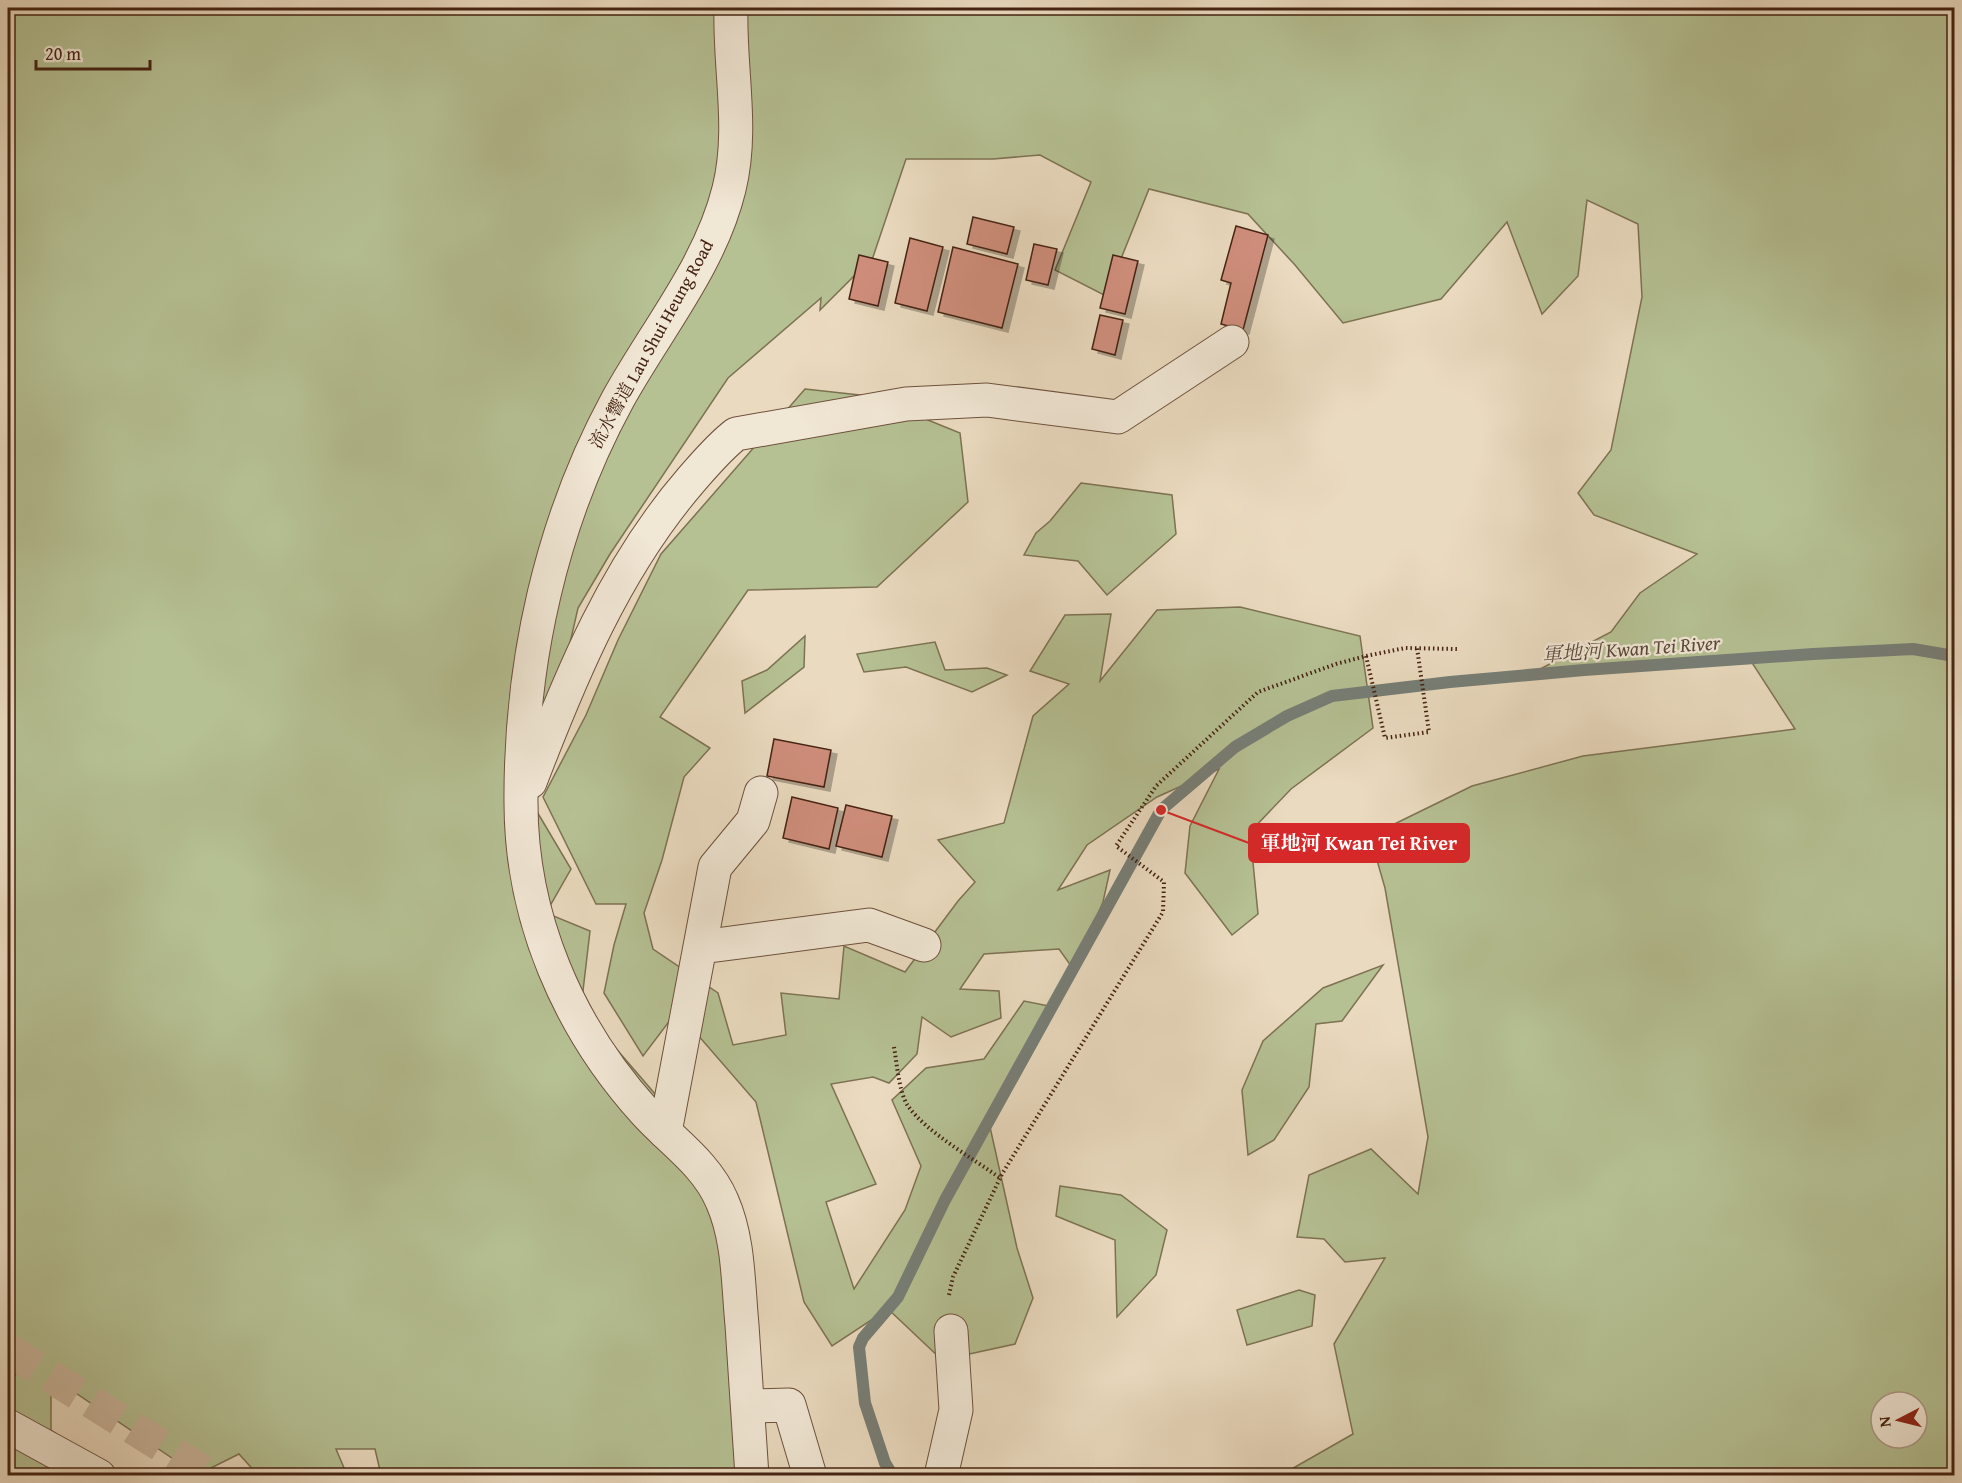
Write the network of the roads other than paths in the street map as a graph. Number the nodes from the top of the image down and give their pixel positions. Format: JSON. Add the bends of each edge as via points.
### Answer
{"nodes":[{"id":1,"x":731,"y":8,"type":"edge"},
{"id":2,"x":1232,"y":342,"type":"dead end"},
{"id":3,"x":761,"y":793,"type":"dead end"},
{"id":4,"x":520,"y":805,"type":"junction"},
{"id":5,"x":924,"y":945,"type":"dead end"},
{"id":6,"x":701,"y":946,"type":"junction"},
{"id":7,"x":666,"y":1132,"type":"junction"},
{"id":8,"x":949,"y":1315,"type":"road end"},
{"id":9,"x":748,"y":1406,"type":"junction"},
{"id":10,"x":8,"y":1426,"type":"edge"},
{"id":11,"x":99,"y":1476,"type":"edge"},
{"id":12,"x":752,"y":1476,"type":"edge"},
{"id":13,"x":810,"y":1476,"type":"edge"},
{"id":14,"x":941,"y":1476,"type":"edge"}],
"edges":[{"from":1,"to":4,"type":"street","name":"流水響道 Lau Shui Heung Road","via":[[736,140],[730,185],[700,261],[617,401],[575,492],[534,641],[525,699]]},
{"from":2,"to":4,"type":"street","via":[[1118,417],[987,400],[906,404],[736,434],[682,491],[626,572],[568,684]]},
{"from":3,"to":6,"type":"street","via":[[753,821],[715,867]]},
{"from":4,"to":7,"type":"street","name":"流水響道 Lau Shui Heung Road","via":[[529,890],[563,991],[611,1072]]},
{"from":5,"to":6,"type":"street","via":[[869,925]]},
{"from":6,"to":7,"type":"street"},
{"from":7,"to":9,"type":"street","name":"流水響道 Lau Shui Heung Road","via":[[707,1174],[727,1215],[737,1269]]},
{"from":8,"to":14,"type":"street","via":[[956,1410]]},
{"from":9,"to":12,"type":"street","name":"流水響道 Lau Shui Heung Road"},
{"from":9,"to":13,"type":"street","via":[[789,1405]]},
{"from":10,"to":11,"type":"street"}]}
